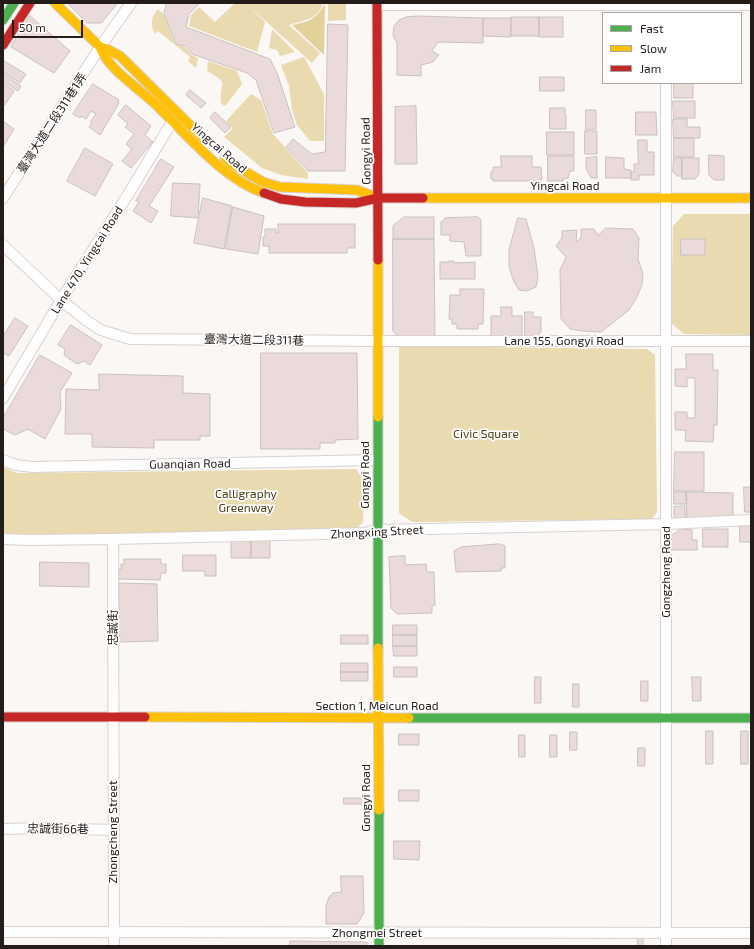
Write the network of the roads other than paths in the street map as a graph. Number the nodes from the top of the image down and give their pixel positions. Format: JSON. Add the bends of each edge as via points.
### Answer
{"nodes":[{"id":1,"x":14,"y":3,"type":"edge"},
{"id":2,"x":30,"y":3,"type":"edge"},
{"id":3,"x":55,"y":3,"type":"edge"},
{"id":4,"x":131,"y":3,"type":"edge"},
{"id":5,"x":377,"y":4,"type":"edge"},
{"id":6,"x":582,"y":4,"type":"edge"},
{"id":7,"x":751,"y":5,"type":"edge"},
{"id":8,"x":667,"y":7,"type":"edge"},
{"id":9,"x":3,"y":20,"type":"edge"},
{"id":10,"x":3,"y":46,"type":"edge"},
{"id":11,"x":100,"y":48,"type":"junction"},
{"id":12,"x":666,"y":84,"type":"edge"},
{"id":13,"x":172,"y":122,"type":"junction"},
{"id":14,"x":3,"y":198,"type":"edge"},
{"id":15,"x":378,"y":198,"type":"junction"},
{"id":16,"x":666,"y":198,"type":"junction"},
{"id":17,"x":751,"y":198,"type":"edge"},
{"id":18,"x":3,"y":245,"type":"edge"},
{"id":19,"x":61,"y":300,"type":"junction"},
{"id":20,"x":378,"y":341,"type":"junction"},
{"id":21,"x":666,"y":341,"type":"junction"},
{"id":22,"x":751,"y":341,"type":"edge"},
{"id":23,"x":3,"y":398,"type":"edge"},
{"id":24,"x":3,"y":460,"type":"edge"},
{"id":25,"x":377,"y":460,"type":"junction"},
{"id":26,"x":751,"y":520,"type":"edge"},
{"id":27,"x":666,"y":524,"type":"junction"},
{"id":28,"x":377,"y":530,"type":"junction"},
{"id":29,"x":113,"y":538,"type":"junction"},
{"id":30,"x":3,"y":539,"type":"edge"},
{"id":31,"x":3,"y":717,"type":"edge"},
{"id":32,"x":113,"y":718,"type":"junction"},
{"id":33,"x":378,"y":718,"type":"junction"},
{"id":34,"x":666,"y":718,"type":"junction"},
{"id":35,"x":751,"y":718,"type":"edge"},
{"id":36,"x":3,"y":829,"type":"edge"},
{"id":37,"x":113,"y":830,"type":"junction"},
{"id":38,"x":3,"y":932,"type":"edge"},
{"id":39,"x":114,"y":933,"type":"junction"},
{"id":40,"x":379,"y":933,"type":"junction"},
{"id":41,"x":666,"y":933,"type":"junction"},
{"id":42,"x":751,"y":933,"type":"edge"},
{"id":43,"x":114,"y":946,"type":"edge"},
{"id":44,"x":379,"y":946,"type":"edge"},
{"id":45,"x":666,"y":946,"type":"edge"}],
"edges":[{"from":1,"to":9,"type":"main road"},
{"from":2,"to":10,"type":"main road"},
{"from":3,"to":11,"type":"main road","name":"Yingcai Road"},
{"from":4,"to":11,"type":"street","name":"臺灣大道二段311巷1弄"},
{"from":5,"to":6,"type":"street"},
{"from":5,"to":15,"type":"main road","name":"Gongyi Road"},
{"from":6,"to":8,"type":"street"},
{"from":7,"to":8,"type":"street"},
{"from":11,"to":13,"type":"main road","name":"Yingcai Road","via":[[110,64]]},
{"from":11,"to":14,"type":"street","name":"臺灣大道二段311巷1弄"},
{"from":11,"to":15,"type":"main road","name":"Yingcai Road","via":[[120,56],[215,149],[248,174],[280,187],[357,190]]},
{"from":12,"to":16,"type":"street","name":"Gongzheng Road"},
{"from":13,"to":15,"type":"main road","name":"Yingcai Road","via":[[228,173],[268,196],[305,202],[356,203]]},
{"from":13,"to":19,"type":"street","name":"Lane 470, Yingcai Road"},
{"from":15,"to":16,"type":"main road","name":"Yingcai Road"},
{"from":15,"to":20,"type":"main road","name":"Gongyi Road"},
{"from":16,"to":17,"type":"main road","name":"Yingcai Road"},
{"from":16,"to":21,"type":"street","name":"Gongzheng Road"},
{"from":18,"to":19,"type":"street","name":"臺灣大道二段311巷"},
{"from":19,"to":20,"type":"street","name":"臺灣大道二段311巷","via":[[101,330],[130,339]]},
{"from":19,"to":23,"type":"street","name":"Lane 470, Yingcai Road"},
{"from":20,"to":21,"type":"street","name":"Lane 155, Gongyi Road"},
{"from":20,"to":25,"type":"main road","name":"Gongyi Road"},
{"from":21,"to":22,"type":"street","name":"Lane 155, Gongyi Road"},
{"from":21,"to":27,"type":"street","name":"Gongzheng Road"},
{"from":24,"to":25,"type":"street","name":"Guanqian Road","via":[[33,467]]},
{"from":25,"to":28,"type":"main road","name":"Gongyi Road"},
{"from":26,"to":27,"type":"street","name":"Zhongxing Street"},
{"from":27,"to":28,"type":"street","name":"Zhongxing Street"},
{"from":27,"to":34,"type":"street","name":"Gongzheng Road"},
{"from":28,"to":29,"type":"street","name":"Zhongxing Street","via":[[365,534]]},
{"from":28,"to":33,"type":"main road","name":"Gongyi Road"},
{"from":29,"to":30,"type":"street","name":"Zhongxing Street"},
{"from":29,"to":32,"type":"street","name":"忠誠街"},
{"from":31,"to":32,"type":"main road","name":"Section 1, Meicun Road"},
{"from":32,"to":33,"type":"main road","name":"Section 1, Meicun Road"},
{"from":32,"to":37,"type":"street","name":"Zhongcheng Street"},
{"from":33,"to":34,"type":"main road","name":"Section 1, Meicun Road"},
{"from":33,"to":40,"type":"main road","name":"Gongyi Road"},
{"from":34,"to":35,"type":"main road","name":"Section 1, Meicun Road"},
{"from":34,"to":41,"type":"street","name":"Gongzheng Road"},
{"from":36,"to":37,"type":"street","name":"忠誠街66巷"},
{"from":37,"to":39,"type":"street","name":"Zhongcheng Street"},
{"from":38,"to":39,"type":"street","name":"Zhongmei Street"},
{"from":39,"to":40,"type":"street","name":"Zhongmei Street"},
{"from":39,"to":43,"type":"street","name":"Zhongcheng Street"},
{"from":40,"to":41,"type":"street","name":"Zhongmei Street"},
{"from":40,"to":44,"type":"main road","name":"Gongyi Road"},
{"from":41,"to":42,"type":"street","name":"Zhongmei Street"},
{"from":41,"to":45,"type":"street","name":"Gongzheng Road"}]}
